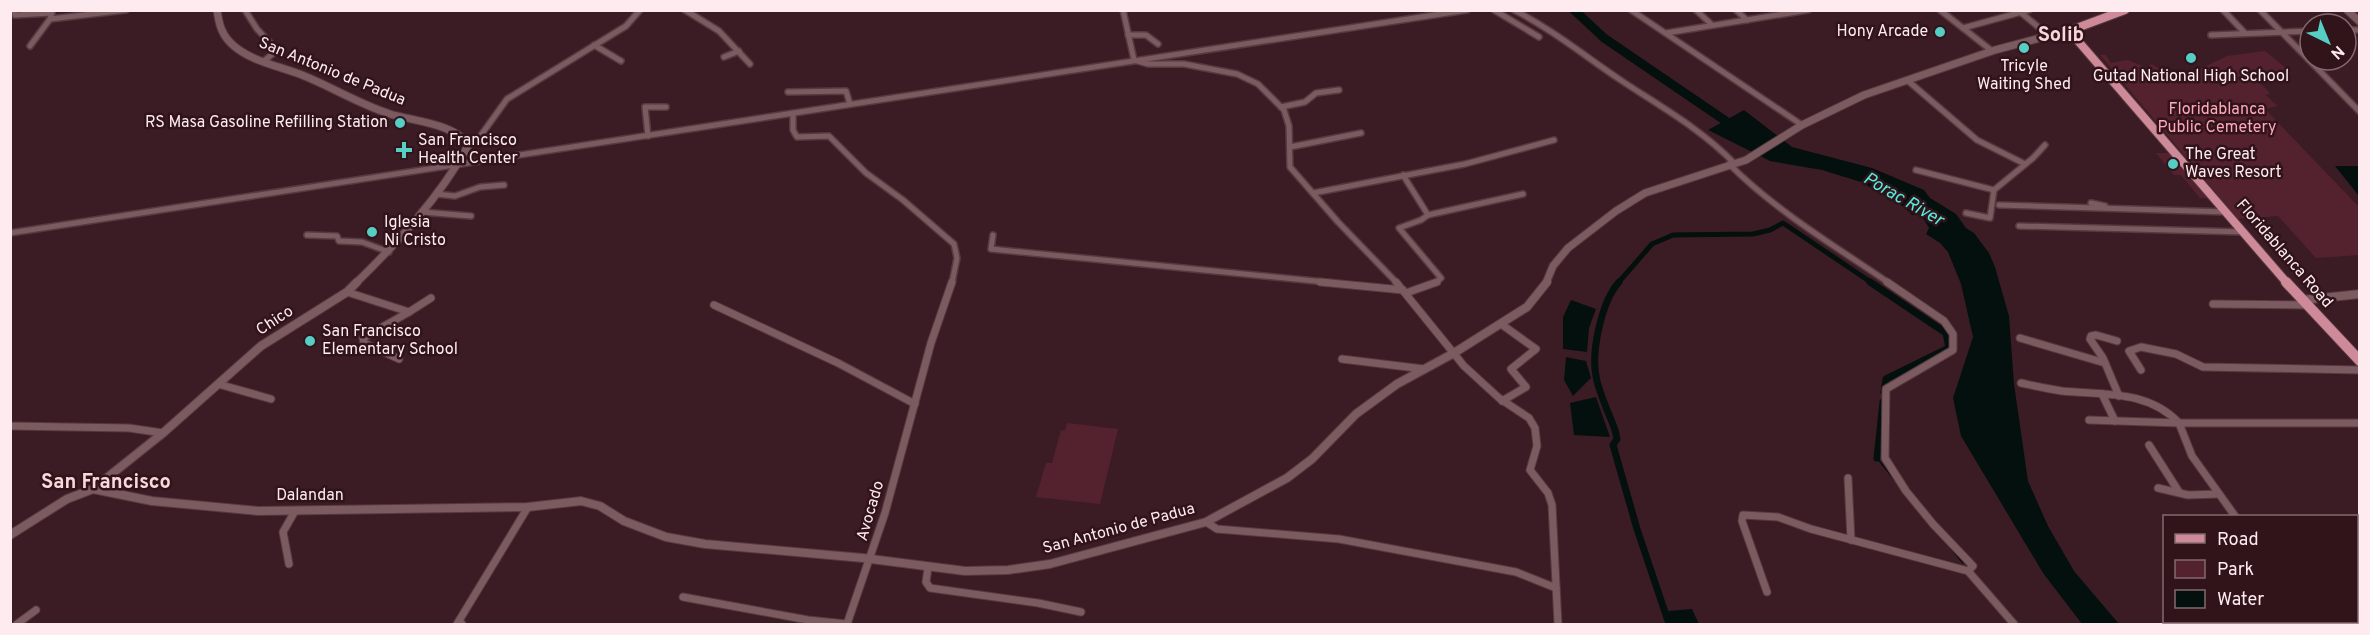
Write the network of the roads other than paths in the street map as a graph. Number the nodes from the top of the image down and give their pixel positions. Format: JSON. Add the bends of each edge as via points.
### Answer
{"nodes":[{"id":1,"x":14,"y":10,"type":"edge"},
{"id":2,"x":126,"y":10,"type":"edge"},
{"id":3,"x":217,"y":10,"type":"edge"},
{"id":4,"x":245,"y":10,"type":"edge"},
{"id":5,"x":640,"y":10,"type":"edge"},
{"id":6,"x":685,"y":10,"type":"edge"},
{"id":7,"x":1123,"y":10,"type":"edge"},
{"id":8,"x":1467,"y":10,"type":"edge"},
{"id":9,"x":1494,"y":10,"type":"edge"},
{"id":10,"x":1514,"y":10,"type":"edge"},
{"id":11,"x":1630,"y":10,"type":"edge"},
{"id":12,"x":1696,"y":10,"type":"edge"},
{"id":13,"x":1736,"y":10,"type":"edge"},
{"id":14,"x":1808,"y":10,"type":"edge"},
{"id":15,"x":1940,"y":10,"type":"edge"},
{"id":16,"x":2028,"y":10,"type":"edge"},
{"id":17,"x":2125,"y":10,"type":"edge"},
{"id":18,"x":2223,"y":10,"type":"edge"},
{"id":19,"x":2260,"y":10,"type":"edge"},
{"id":20,"x":2347,"y":10,"type":"edge"},
{"id":21,"x":2020,"y":12,"type":"edge"},
{"id":22,"x":2111,"y":12,"type":"edge"},
{"id":23,"x":1426,"y":13,"type":"edge"},
{"id":24,"x":52,"y":14,"type":"edge"},
{"id":25,"x":1747,"y":20,"type":"junction"},
{"id":26,"x":2360,"y":22,"type":"edge"},
{"id":27,"x":1711,"y":24,"type":"junction"},
{"id":28,"x":1963,"y":28,"type":"junction"},
{"id":29,"x":2074,"y":29,"type":"junction"},
{"id":30,"x":2280,"y":31,"type":"junction"},
{"id":31,"x":2298,"y":31,"type":"edge"},
{"id":32,"x":2244,"y":32,"type":"junction"},
{"id":33,"x":1666,"y":33,"type":"junction"},
{"id":34,"x":1128,"y":35,"type":"junction"},
{"id":35,"x":2048,"y":35,"type":"junction"},
{"id":36,"x":2211,"y":35,"type":"dead end"},
{"id":37,"x":1539,"y":37,"type":"dead end"},
{"id":38,"x":1158,"y":44,"type":"dead end"},
{"id":39,"x":594,"y":45,"type":"junction"},
{"id":40,"x":30,"y":46,"type":"dead end"},
{"id":41,"x":739,"y":51,"type":"junction"},
{"id":42,"x":1992,"y":51,"type":"junction"},
{"id":43,"x":724,"y":57,"type":"dead end"},
{"id":44,"x":1134,"y":60,"type":"junction"},
{"id":45,"x":621,"y":61,"type":"dead end"},
{"id":46,"x":263,"y":62,"type":"junction"},
{"id":47,"x":750,"y":64,"type":"dead end"},
{"id":48,"x":1907,"y":80,"type":"junction"},
{"id":49,"x":1340,"y":90,"type":"dead end"},
{"id":50,"x":788,"y":92,"type":"dead end"},
{"id":51,"x":850,"y":104,"type":"junction"},
{"id":52,"x":666,"y":106,"type":"dead end"},
{"id":53,"x":2356,"y":106,"type":"edge"},
{"id":54,"x":1281,"y":107,"type":"junction"},
{"id":55,"x":2360,"y":112,"type":"edge"},
{"id":56,"x":793,"y":114,"type":"junction"},
{"id":57,"x":1802,"y":124,"type":"junction"},
{"id":58,"x":1361,"y":133,"type":"dead end"},
{"id":59,"x":648,"y":136,"type":"junction"},
{"id":60,"x":1554,"y":140,"type":"dead end"},
{"id":61,"x":468,"y":146,"type":"junction"},
{"id":62,"x":2044,"y":146,"type":"dead end"},
{"id":63,"x":1290,"y":147,"type":"junction"},
{"id":64,"x":1732,"y":163,"type":"junction"},
{"id":65,"x":458,"y":164,"type":"junction"},
{"id":66,"x":2025,"y":164,"type":"junction"},
{"id":67,"x":1916,"y":170,"type":"dead end"},
{"id":68,"x":1403,"y":175,"type":"junction"},
{"id":69,"x":504,"y":185,"type":"dead end"},
{"id":70,"x":1994,"y":190,"type":"junction"},
{"id":71,"x":1313,"y":193,"type":"junction"},
{"id":72,"x":436,"y":194,"type":"junction"},
{"id":73,"x":1523,"y":194,"type":"dead end"},
{"id":74,"x":2091,"y":203,"type":"dead end"},
{"id":75,"x":1999,"y":205,"type":"dead end"},
{"id":76,"x":2226,"y":210,"type":"junction"},
{"id":77,"x":422,"y":212,"type":"junction"},
{"id":78,"x":1966,"y":213,"type":"dead end"},
{"id":79,"x":1428,"y":215,"type":"junction"},
{"id":80,"x":471,"y":216,"type":"dead end"},
{"id":81,"x":2019,"y":226,"type":"dead end"},
{"id":82,"x":2244,"y":232,"type":"junction"},
{"id":83,"x":10,"y":233,"type":"edge"},
{"id":84,"x":993,"y":234,"type":"dead end"},
{"id":85,"x":307,"y":235,"type":"dead end"},
{"id":86,"x":389,"y":252,"type":"junction"},
{"id":87,"x":1404,"y":291,"type":"junction"},
{"id":88,"x":348,"y":292,"type":"junction"},
{"id":89,"x":2360,"y":294,"type":"edge"},
{"id":90,"x":431,"y":298,"type":"dead end"},
{"id":91,"x":2305,"y":303,"type":"junction"},
{"id":92,"x":2213,"y":304,"type":"dead end"},
{"id":93,"x":714,"y":305,"type":"dead end"},
{"id":94,"x":409,"y":312,"type":"junction"},
{"id":95,"x":1501,"y":324,"type":"junction"},
{"id":96,"x":2020,"y":338,"type":"dead end"},
{"id":97,"x":2117,"y":342,"type":"dead end"},
{"id":98,"x":1454,"y":353,"type":"junction"},
{"id":99,"x":399,"y":359,"type":"dead end"},
{"id":100,"x":1342,"y":359,"type":"dead end"},
{"id":101,"x":2360,"y":361,"type":"edge"},
{"id":102,"x":2105,"y":363,"type":"junction"},
{"id":103,"x":1424,"y":369,"type":"junction"},
{"id":104,"x":2141,"y":370,"type":"dead end"},
{"id":105,"x":2360,"y":370,"type":"edge"},
{"id":106,"x":2020,"y":383,"type":"dead end"},
{"id":107,"x":218,"y":384,"type":"junction"},
{"id":108,"x":2102,"y":394,"type":"junction"},
{"id":109,"x":2119,"y":396,"type":"junction"},
{"id":110,"x":271,"y":399,"type":"dead end"},
{"id":111,"x":1502,"y":401,"type":"junction"},
{"id":112,"x":915,"y":404,"type":"junction"},
{"id":113,"x":2089,"y":420,"type":"dead end"},
{"id":114,"x":2115,"y":421,"type":"junction"},
{"id":115,"x":2179,"y":423,"type":"junction"},
{"id":116,"x":2360,"y":423,"type":"edge"},
{"id":117,"x":10,"y":426,"type":"edge"},
{"id":118,"x":163,"y":433,"type":"junction"},
{"id":119,"x":2149,"y":445,"type":"dead end"},
{"id":120,"x":1848,"y":478,"type":"dead end"},
{"id":121,"x":2158,"y":488,"type":"dead end"},
{"id":122,"x":93,"y":489,"type":"junction"},
{"id":123,"x":2179,"y":492,"type":"junction"},
{"id":124,"x":2219,"y":494,"type":"junction"},
{"id":125,"x":528,"y":507,"type":"junction"},
{"id":126,"x":295,"y":512,"type":"junction"},
{"id":127,"x":2234,"y":515,"type":"edge"},
{"id":128,"x":1206,"y":522,"type":"junction"},
{"id":129,"x":10,"y":535,"type":"edge"},
{"id":130,"x":1851,"y":540,"type":"junction"},
{"id":131,"x":872,"y":559,"type":"junction"},
{"id":132,"x":289,"y":564,"type":"dead end"},
{"id":133,"x":928,"y":568,"type":"junction"},
{"id":134,"x":1968,"y":571,"type":"junction"},
{"id":135,"x":1556,"y":588,"type":"junction"},
{"id":136,"x":1767,"y":592,"type":"dead end"},
{"id":137,"x":683,"y":597,"type":"dead end"},
{"id":138,"x":36,"y":610,"type":"dead end"},
{"id":139,"x":1081,"y":612,"type":"dead end"},
{"id":140,"x":16,"y":624,"type":"edge"},
{"id":141,"x":462,"y":624,"type":"edge"},
{"id":142,"x":847,"y":624,"type":"edge"},
{"id":143,"x":1558,"y":624,"type":"edge"},
{"id":144,"x":2014,"y":624,"type":"edge"}],
"edges":[{"from":1,"to":24,"type":"street","via":[[15,15]]},
{"from":2,"to":24,"type":"street"},
{"from":3,"to":46,"type":"street","name":"San Antonio de Padua","via":[[217,20],[227,38]]},
{"from":4,"to":46,"type":"street","via":[[277,50]]},
{"from":5,"to":39,"type":"street","via":[[626,26]]},
{"from":6,"to":41,"type":"street","via":[[719,31]]},
{"from":7,"to":34,"type":"street"},
{"from":8,"to":23,"type":"street"},
{"from":9,"to":37,"type":"street"},
{"from":10,"to":64,"type":"street","via":[[1557,34],[1671,112],[1721,149]]},
{"from":11,"to":33,"type":"street"},
{"from":12,"to":27,"type":"street"},
{"from":13,"to":25,"type":"street"},
{"from":14,"to":25,"type":"street"},
{"from":15,"to":28,"type":"street"},
{"from":16,"to":21,"type":"street"},
{"from":17,"to":22,"type":"main road"},
{"from":18,"to":32,"type":"street"},
{"from":19,"to":30,"type":"street"},
{"from":20,"to":26,"type":"street"},
{"from":21,"to":28,"type":"street"},
{"from":21,"to":35,"type":"street"},
{"from":22,"to":29,"type":"main road"},
{"from":23,"to":44,"type":"street"},
{"from":24,"to":40,"type":"street"},
{"from":25,"to":27,"type":"street"},
{"from":27,"to":33,"type":"street"},
{"from":28,"to":42,"type":"street"},
{"from":29,"to":35,"type":"street","name":"San Antonio de Padua"},
{"from":29,"to":76,"type":"main road","name":"Floridablanca Road","via":[[2074,39]]},
{"from":30,"to":31,"type":"street"},
{"from":30,"to":32,"type":"street"},
{"from":30,"to":53,"type":"street"},
{"from":32,"to":36,"type":"street"},
{"from":33,"to":57,"type":"street"},
{"from":34,"to":38,"type":"street","via":[[1146,35]]},
{"from":34,"to":44,"type":"street"},
{"from":35,"to":42,"type":"street","name":"San Antonio de Padua"},
{"from":39,"to":45,"type":"street"},
{"from":39,"to":61,"type":"street","via":[[507,99],[481,136]]},
{"from":41,"to":43,"type":"street"},
{"from":41,"to":47,"type":"street"},
{"from":42,"to":48,"type":"street","name":"San Antonio de Padua"},
{"from":44,"to":51,"type":"street"},
{"from":44,"to":54,"type":"street","via":[[1237,74],[1258,84]]},
{"from":46,"to":61,"type":"street","name":"San Antonio de Padua","via":[[374,109],[453,131],[465,138]]},
{"from":48,"to":57,"type":"street","name":"San Antonio de Padua"},
{"from":48,"to":66,"type":"street","via":[[1978,140]]},
{"from":49,"to":54,"type":"street","via":[[1316,93],[1305,102]]},
{"from":50,"to":51,"type":"street","via":[[846,91]]},
{"from":51,"to":56,"type":"street"},
{"from":52,"to":59,"type":"street","via":[[645,107]]},
{"from":53,"to":55,"type":"street"},
{"from":54,"to":63,"type":"street","via":[[1289,126]]},
{"from":56,"to":59,"type":"street"},
{"from":56,"to":112,"type":"street","name":"Avocado","via":[[796,137],[828,136],[866,173],[957,248],[951,288],[936,326]]},
{"from":57,"to":64,"type":"street","name":"San Antonio de Padua","via":[[1749,158]]},
{"from":58,"to":63,"type":"street"},
{"from":59,"to":65,"type":"street"},
{"from":60,"to":68,"type":"street","via":[[1517,152]]},
{"from":61,"to":65,"type":"street"},
{"from":62,"to":66,"type":"street"},
{"from":63,"to":71,"type":"street","via":[[1290,166]]},
{"from":64,"to":95,"type":"street","name":"San Antonio de Padua","via":[[1645,192],[1616,211],[1568,248],[1553,266],[1545,287],[1527,307]]},
{"from":64,"to":134,"type":"street","via":[[1747,182],[1944,321],[1953,334],[1953,350],[1886,389],[1884,448],[1885,458],[1906,491],[1968,558],[1973,566]]},
{"from":65,"to":72,"type":"street","name":"Chico"},
{"from":65,"to":83,"type":"street"},
{"from":66,"to":70,"type":"street"},
{"from":67,"to":70,"type":"street"},
{"from":68,"to":71,"type":"street"},
{"from":68,"to":79,"type":"street"},
{"from":69,"to":72,"type":"street","via":[[480,187],[455,196]]},
{"from":70,"to":78,"type":"street","via":[[1990,218]]},
{"from":71,"to":87,"type":"street"},
{"from":72,"to":77,"type":"street","name":"Chico"},
{"from":73,"to":79,"type":"street"},
{"from":74,"to":76,"type":"street"},
{"from":75,"to":76,"type":"street"},
{"from":76,"to":82,"type":"main road","name":"Floridablanca Road"},
{"from":77,"to":80,"type":"street"},
{"from":77,"to":86,"type":"street","name":"Chico"},
{"from":79,"to":87,"type":"street","via":[[1399,228],[1441,278]]},
{"from":81,"to":82,"type":"street"},
{"from":82,"to":91,"type":"main road","name":"Floridablanca Road"},
{"from":84,"to":87,"type":"street","via":[[991,249]]},
{"from":85,"to":86,"type":"street","via":[[337,236],[339,241],[362,242]]},
{"from":86,"to":88,"type":"street","name":"Chico"},
{"from":87,"to":98,"type":"street"},
{"from":88,"to":94,"type":"street"},
{"from":88,"to":107,"type":"street","name":"Chico","via":[[261,346]]},
{"from":89,"to":91,"type":"street"},
{"from":90,"to":94,"type":"street"},
{"from":91,"to":92,"type":"street"},
{"from":91,"to":101,"type":"main road","name":"Floridablanca Road"},
{"from":93,"to":112,"type":"street"},
{"from":94,"to":99,"type":"street","via":[[363,338],[364,344]]},
{"from":95,"to":98,"type":"street","name":"San Antonio de Padua"},
{"from":95,"to":111,"type":"street","via":[[1536,350],[1511,369],[1526,387]]},
{"from":96,"to":102,"type":"street"},
{"from":97,"to":102,"type":"street","via":[[2091,336]]},
{"from":98,"to":103,"type":"street","name":"San Antonio de Padua"},
{"from":98,"to":111,"type":"street"},
{"from":100,"to":103,"type":"street"},
{"from":102,"to":109,"type":"street"},
{"from":103,"to":128,"type":"street","name":"San Antonio de Padua","via":[[1356,414],[1312,459],[1287,478]]},
{"from":104,"to":105,"type":"street","via":[[2129,351],[2141,347],[2176,354],[2204,367]]},
{"from":106,"to":108,"type":"street"},
{"from":107,"to":110,"type":"street"},
{"from":107,"to":118,"type":"street","name":"Chico"},
{"from":108,"to":109,"type":"street"},
{"from":108,"to":114,"type":"street"},
{"from":109,"to":115,"type":"street","via":[[2146,400],[2168,411]]},
{"from":111,"to":135,"type":"street","via":[[1529,418],[1535,428],[1537,446],[1530,470],[1552,505]]},
{"from":112,"to":131,"type":"street","name":"Avocado"},
{"from":113,"to":114,"type":"street"},
{"from":114,"to":115,"type":"street"},
{"from":115,"to":116,"type":"street"},
{"from":115,"to":124,"type":"street","via":[[2192,456]]},
{"from":117,"to":118,"type":"street","via":[[129,428]]},
{"from":118,"to":122,"type":"street","name":"Chico"},
{"from":119,"to":123,"type":"street"},
{"from":120,"to":130,"type":"street"},
{"from":121,"to":123,"type":"street"},
{"from":122,"to":126,"type":"street","name":"Dalandan","via":[[182,505]]},
{"from":122,"to":129,"type":"street","via":[[67,499]]},
{"from":123,"to":124,"type":"street"},
{"from":124,"to":127,"type":"street"},
{"from":125,"to":126,"type":"street","name":"Dalandan"},
{"from":125,"to":131,"type":"street","name":"San Antonio de Padua","via":[[581,501],[666,537],[752,550]]},
{"from":125,"to":141,"type":"street","via":[[457,624]]},
{"from":126,"to":132,"type":"street","via":[[283,532]]},
{"from":128,"to":133,"type":"street","name":"San Antonio de Padua","via":[[1050,564],[1008,570]]},
{"from":128,"to":135,"type":"street","via":[[1217,529],[1339,539],[1516,572]]},
{"from":130,"to":134,"type":"street"},
{"from":130,"to":136,"type":"street","via":[[1798,522],[1754,513],[1743,515]]},
{"from":131,"to":133,"type":"street","name":"San Antonio de Padua"},
{"from":131,"to":142,"type":"street","name":"Avocado"},
{"from":133,"to":139,"type":"street","via":[[926,582],[930,588]]},
{"from":134,"to":144,"type":"street"},
{"from":135,"to":143,"type":"street"},
{"from":137,"to":142,"type":"street"},
{"from":138,"to":140,"type":"street"}]}
